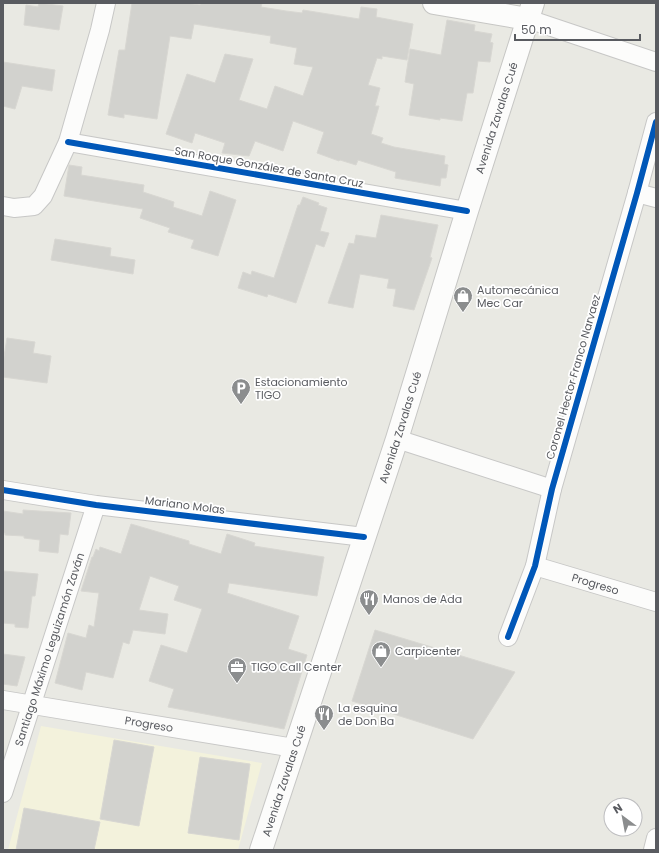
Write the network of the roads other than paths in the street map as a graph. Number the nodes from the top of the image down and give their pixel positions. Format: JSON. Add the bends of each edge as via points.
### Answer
{"nodes":[{"id":1,"x":106,"y":3,"type":"edge"},
{"id":2,"x":434,"y":3,"type":"edge"},
{"id":3,"x":530,"y":11,"type":"edge"},
{"id":4,"x":656,"y":62,"type":"edge"},
{"id":5,"x":656,"y":122,"type":"edge"},
{"id":6,"x":68,"y":142,"type":"junction"},
{"id":7,"x":637,"y":193,"type":"junction"},
{"id":8,"x":656,"y":198,"type":"edge"},
{"id":9,"x":3,"y":206,"type":"edge"},
{"id":10,"x":467,"y":211,"type":"junction"},
{"id":11,"x":397,"y":439,"type":"junction"},
{"id":12,"x":552,"y":489,"type":"junction"},
{"id":13,"x":3,"y":490,"type":"edge"},
{"id":14,"x":96,"y":505,"type":"junction"},
{"id":15,"x":364,"y":537,"type":"junction"},
{"id":16,"x":535,"y":566,"type":"junction"},
{"id":17,"x":656,"y":602,"type":"edge"},
{"id":18,"x":508,"y":637,"type":"dead end"},
{"id":19,"x":3,"y":700,"type":"edge"},
{"id":20,"x":31,"y":704,"type":"junction"},
{"id":21,"x":294,"y":748,"type":"junction"},
{"id":22,"x":3,"y":793,"type":"edge"},
{"id":23,"x":656,"y":838,"type":"edge"},
{"id":24,"x":261,"y":850,"type":"edge"},
{"id":25,"x":653,"y":850,"type":"edge"}],
"edges":[{"from":1,"to":6,"type":"street"},
{"from":2,"to":3,"type":"main road"},
{"from":3,"to":4,"type":"street"},
{"from":3,"to":10,"type":"main road","name":"Avenida Zavalas Cué"},
{"from":5,"to":7,"type":"street","name":"Coronel Hector Franco Narvaez"},
{"from":6,"to":9,"type":"street","via":[[43,196],[34,206]]},
{"from":6,"to":10,"type":"street","name":"San Roque González de Santa Cruz"},
{"from":7,"to":8,"type":"street"},
{"from":7,"to":12,"type":"street","name":"Coronel Hector Franco Narvaez"},
{"from":10,"to":11,"type":"main road","name":"Avenida Zavalas Cué"},
{"from":11,"to":12,"type":"street"},
{"from":11,"to":15,"type":"main road","name":"Avenida Zavalas Cué"},
{"from":12,"to":16,"type":"street","name":"Coronel Hector Franco Narvaez"},
{"from":13,"to":14,"type":"street","name":"Mariano Molas"},
{"from":14,"to":15,"type":"street","name":"Mariano Molas"},
{"from":14,"to":20,"type":"street","name":"Santiago Máximo Leguizamón Zaván"},
{"from":15,"to":21,"type":"main road","name":"Avenida Zavalas Cué"},
{"from":16,"to":17,"type":"street","name":"Progreso"},
{"from":16,"to":18,"type":"street","name":"Coronel Hector Franco Narvaez"},
{"from":19,"to":20,"type":"street","name":"Progreso"},
{"from":20,"to":21,"type":"street","name":"Progreso"},
{"from":20,"to":22,"type":"street","name":"Santiago Máximo Leguizamón Zaván"},
{"from":21,"to":24,"type":"main road","name":"Avenida Zavalas Cué"},
{"from":23,"to":25,"type":"street"}]}
